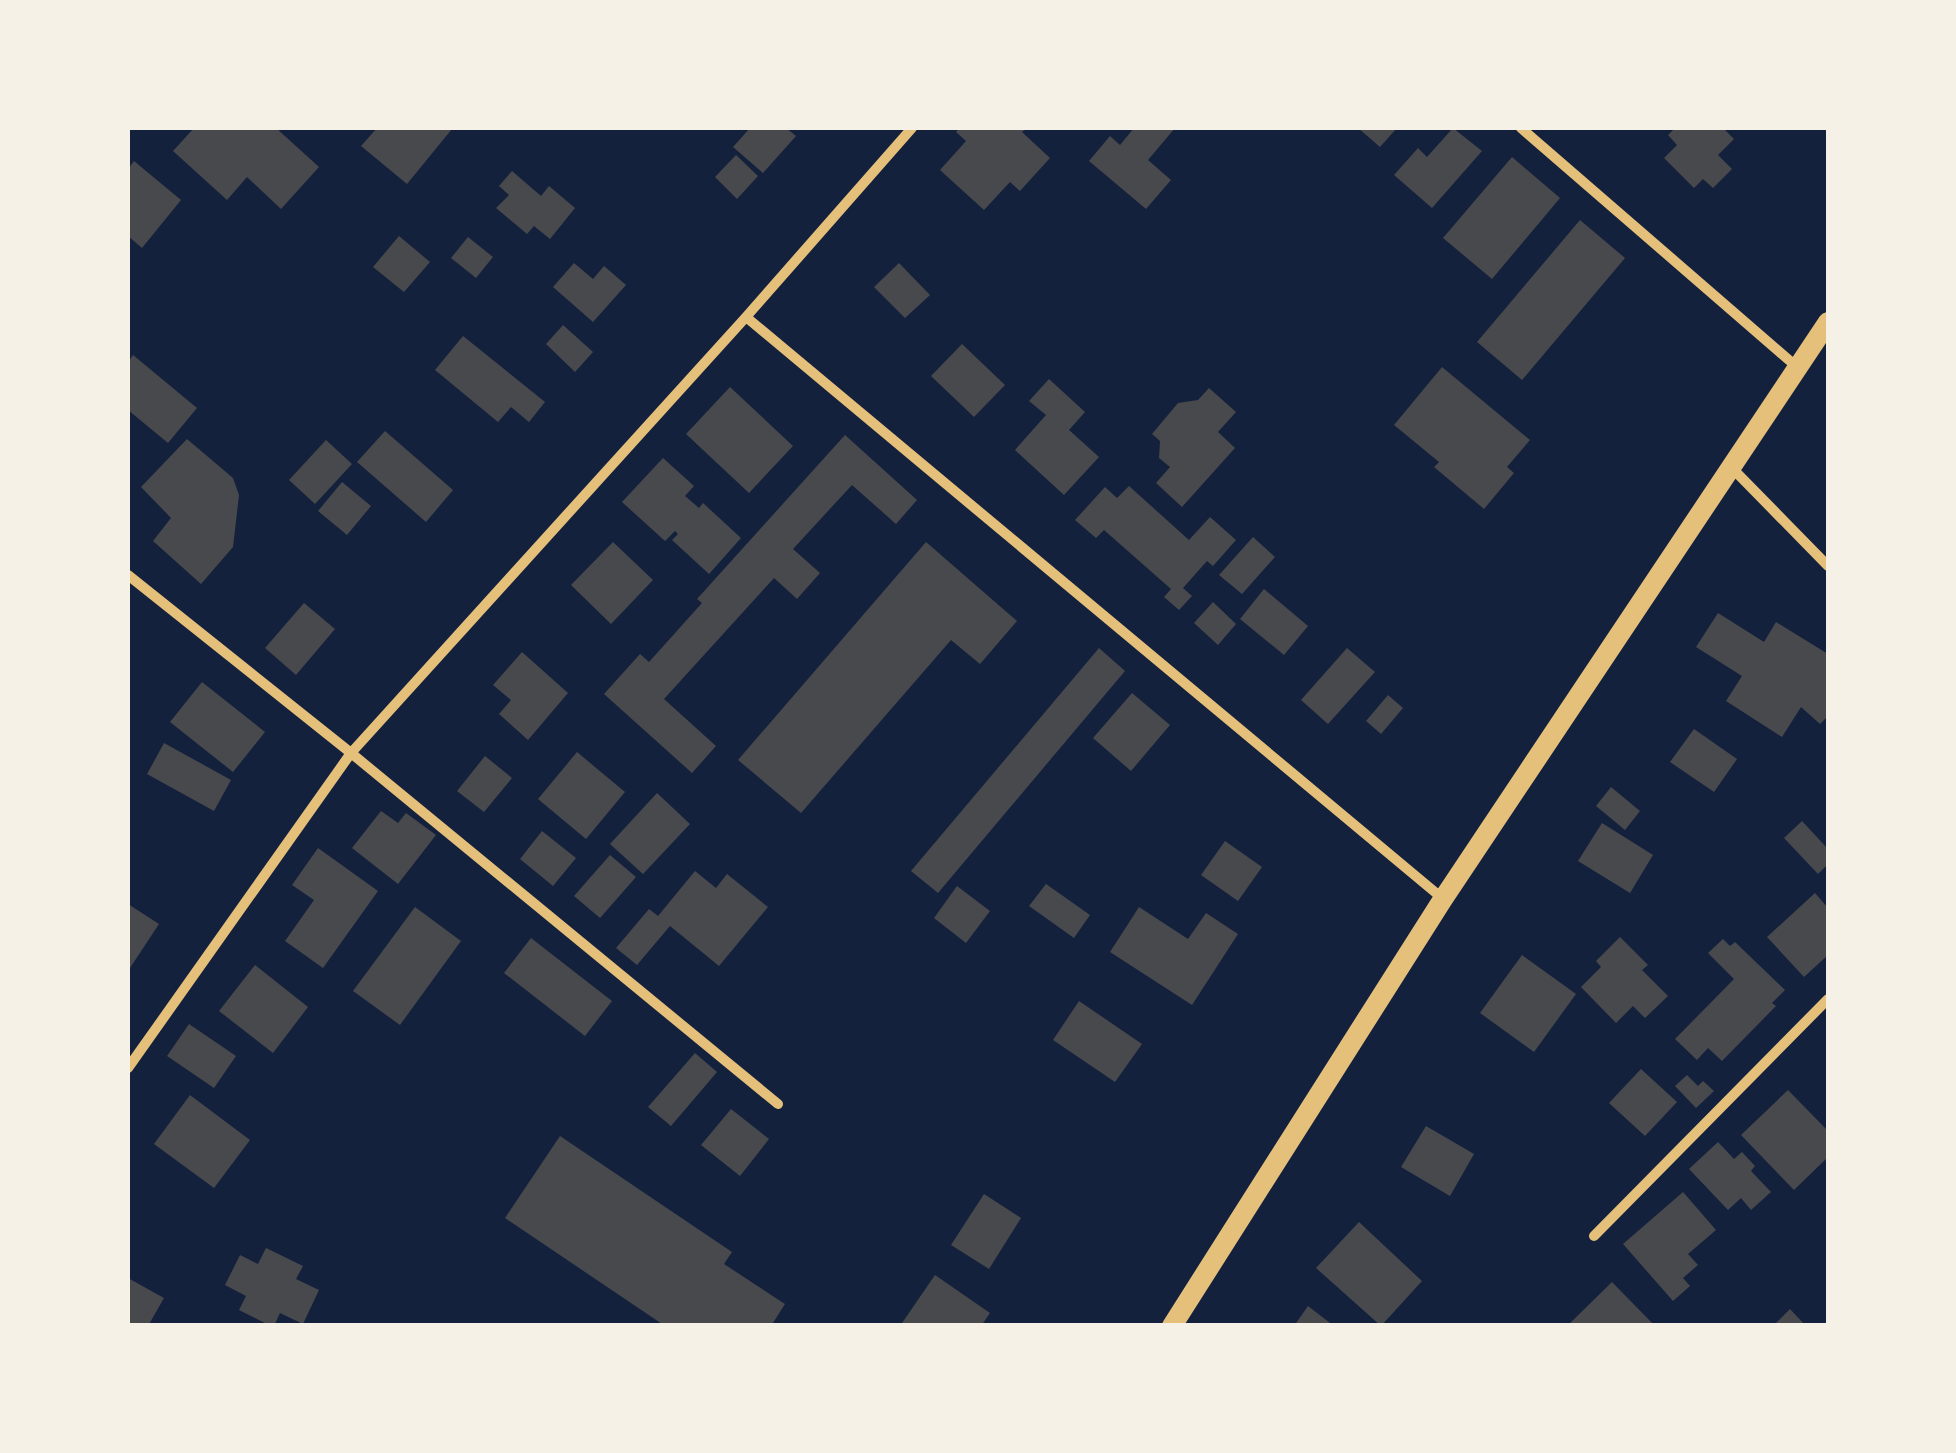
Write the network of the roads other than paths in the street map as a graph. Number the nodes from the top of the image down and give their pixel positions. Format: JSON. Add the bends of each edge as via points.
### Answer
{"nodes":[{"id":1,"x":912,"y":128,"type":"edge"},
{"id":2,"x":1521,"y":128,"type":"edge"},
{"id":3,"x":746,"y":316,"type":"junction"},
{"id":4,"x":1828,"y":322,"type":"edge"},
{"id":5,"x":1798,"y":368,"type":"junction"},
{"id":6,"x":1732,"y":468,"type":"junction"},
{"id":7,"x":1828,"y":566,"type":"edge"},
{"id":8,"x":128,"y":575,"type":"edge"},
{"id":9,"x":351,"y":753,"type":"junction"},
{"id":10,"x":1443,"y":899,"type":"junction"},
{"id":11,"x":1828,"y":999,"type":"edge"},
{"id":12,"x":128,"y":1068,"type":"edge"},
{"id":13,"x":778,"y":1104,"type":"dead end"},
{"id":14,"x":1594,"y":1236,"type":"dead end"},
{"id":15,"x":1172,"y":1326,"type":"edge"}],
"edges":[{"from":1,"to":3,"type":"street"},
{"from":2,"to":5,"type":"street"},
{"from":3,"to":9,"type":"street"},
{"from":3,"to":10,"type":"street"},
{"from":4,"to":5,"type":"main road"},
{"from":5,"to":6,"type":"main road"},
{"from":6,"to":7,"type":"street"},
{"from":6,"to":10,"type":"main road"},
{"from":8,"to":9,"type":"street"},
{"from":9,"to":12,"type":"street"},
{"from":9,"to":13,"type":"street"},
{"from":10,"to":15,"type":"main road"},
{"from":11,"to":14,"type":"street"}]}
